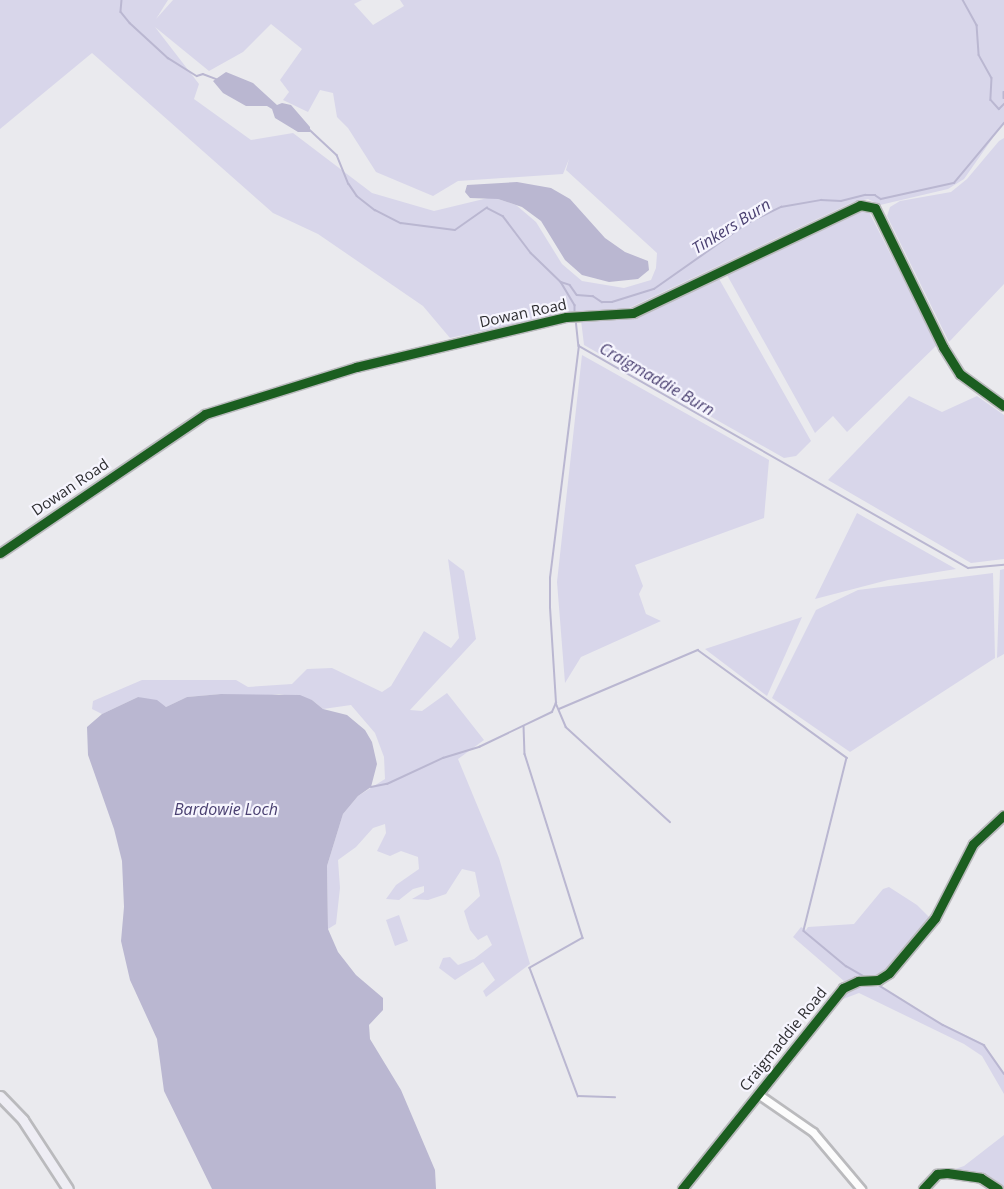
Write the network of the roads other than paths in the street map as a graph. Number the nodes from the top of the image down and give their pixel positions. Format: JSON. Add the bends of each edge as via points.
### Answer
{"nodes":[{"id":1,"x":1004,"y":406,"type":"edge"},
{"id":2,"x":0,"y":553,"type":"edge"},
{"id":3,"x":1004,"y":814,"type":"edge"},
{"id":4,"x":758,"y":1094,"type":"junction"},
{"id":5,"x":0,"y":1096,"type":"edge"},
{"id":6,"x":68,"y":1189,"type":"edge"},
{"id":7,"x":682,"y":1189,"type":"edge"},
{"id":8,"x":861,"y":1189,"type":"edge"},
{"id":9,"x":923,"y":1189,"type":"edge"},
{"id":10,"x":998,"y":1189,"type":"edge"}],
"edges":[{"from":1,"to":2,"type":"street","name":"Dowan Road","via":[[960,374],[875,208],[860,205],[633,313],[566,317],[356,367],[204,414]]},
{"from":3,"to":4,"type":"street","name":"Craigmaddie Road","via":[[973,844],[935,918],[889,973],[878,980],[858,981],[843,988]]},
{"from":4,"to":7,"type":"street","name":"Craigmaddie Road"},
{"from":4,"to":8,"type":"street","via":[[813,1132]]},
{"from":5,"to":6,"type":"main road","via":[[23,1120]]},
{"from":9,"to":10,"type":"street","via":[[937,1174],[947,1173],[981,1178]]}]}
